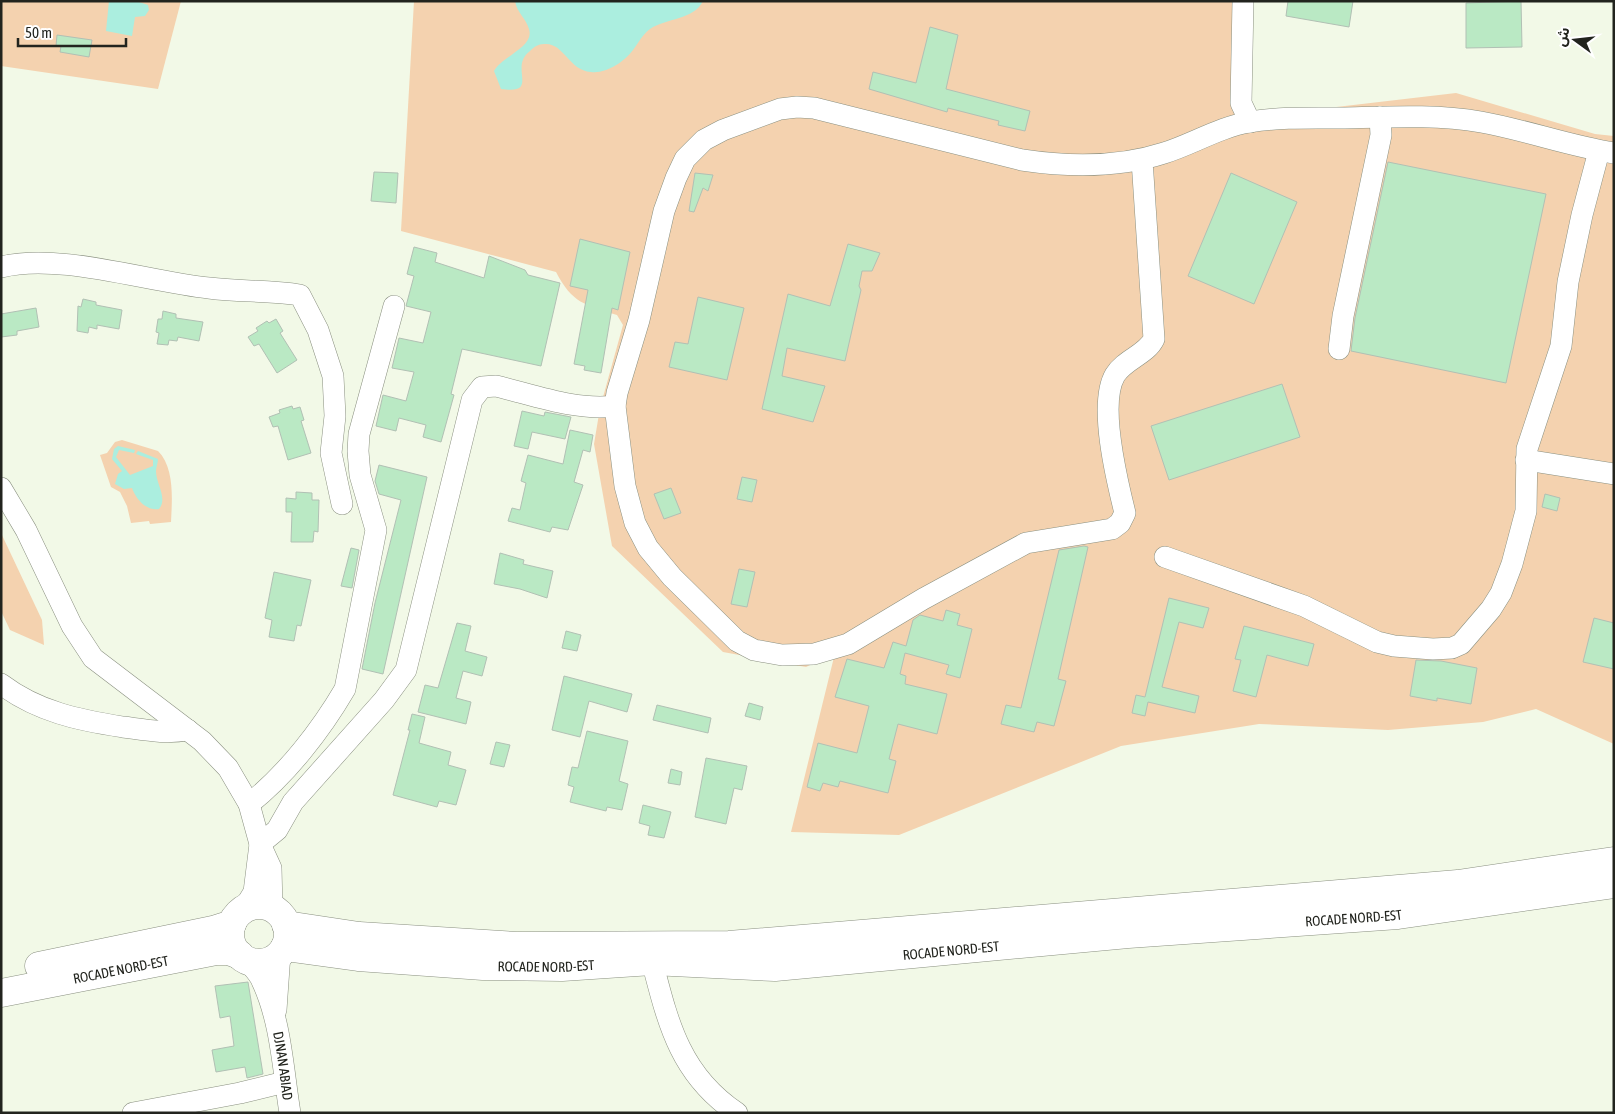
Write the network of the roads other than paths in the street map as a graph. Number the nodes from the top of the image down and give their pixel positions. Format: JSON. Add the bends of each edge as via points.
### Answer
{"nodes":[{"id":1,"x":1243,"y":1,"type":"edge"},
{"id":2,"x":1380,"y":117,"type":"junction"},
{"id":3,"x":1250,"y":122,"type":"junction"},
{"id":4,"x":1606,"y":152,"type":"edge"},
{"id":5,"x":1142,"y":160,"type":"junction"},
{"id":6,"x":1,"y":267,"type":"edge"},
{"id":7,"x":394,"y":306,"type":"dead end"},
{"id":8,"x":1339,"y":348,"type":"dead end"},
{"id":9,"x":615,"y":406,"type":"junction"},
{"id":10,"x":1526,"y":460,"type":"junction"},
{"id":11,"x":1614,"y":474,"type":"edge"},
{"id":12,"x":1,"y":488,"type":"edge"},
{"id":13,"x":342,"y":504,"type":"dead end"},
{"id":14,"x":1164,"y":557,"type":"dead end"},
{"id":15,"x":1,"y":684,"type":"edge"},
{"id":16,"x":188,"y":730,"type":"junction"},
{"id":17,"x":249,"y":804,"type":"junction"},
{"id":18,"x":260,"y":844,"type":"junction"},
{"id":19,"x":1614,"y":861,"type":"edge"},
{"id":20,"x":1614,"y":884,"type":"edge"},
{"id":21,"x":238,"y":915,"type":"junction"},
{"id":22,"x":281,"y":933,"type":"junction"},
{"id":23,"x":243,"y":957,"type":"junction"},
{"id":24,"x":652,"y":961,"type":"junction"},
{"id":25,"x":1,"y":974,"type":"edge"},
{"id":26,"x":1,"y":993,"type":"edge"},
{"id":27,"x":275,"y":1020,"type":"junction"},
{"id":28,"x":285,"y":1082,"type":"junction"},
{"id":29,"x":133,"y":1113,"type":"edge"},
{"id":30,"x":290,"y":1113,"type":"edge"},
{"id":31,"x":736,"y":1113,"type":"edge"}],
"edges":[{"from":1,"to":3,"type":"street","via":[[1240,103]]},
{"from":2,"to":3,"type":"street"},
{"from":2,"to":4,"type":"street","via":[[1480,122]]},
{"from":2,"to":8,"type":"street","via":[[1381,135]]},
{"from":3,"to":5,"type":"street"},
{"from":4,"to":10,"type":"street","via":[[1582,215],[1568,282],[1561,346],[1531,432]]},
{"from":5,"to":9,"type":"street","via":[[1102,165],[1054,165],[1022,160],[814,108],[780,109],[723,130],[704,140],[685,159],[676,178],[664,212]]},
{"from":5,"to":9,"type":"street","via":[[1154,339],[1150,347],[1124,364],[1110,389],[1108,416],[1125,513],[1120,523],[1112,528],[1026,544],[848,644],[814,654],[782,655],[754,650],[730,634],[672,577],[648,548],[635,523],[625,486]]},
{"from":6,"to":13,"type":"street","via":[[21,262],[53,263],[209,288],[300,295],[318,330],[334,376],[335,416],[330,453]]},
{"from":7,"to":17,"type":"street","via":[[360,434],[360,475],[376,530],[345,689],[299,752]]},
{"from":9,"to":18,"type":"street","via":[[582,406],[496,386],[482,387],[472,400],[406,670],[384,700],[293,802],[276,830]]},
{"from":10,"to":11,"type":"street"},
{"from":10,"to":14,"type":"street","via":[[1526,511],[1501,593],[1460,644],[1452,648],[1394,646],[1377,642],[1304,606]]},
{"from":12,"to":16,"type":"street","via":[[26,530],[72,626],[93,658]]},
{"from":15,"to":16,"type":"street","via":[[37,706],[88,721],[167,734]]},
{"from":16,"to":17,"type":"street","via":[[228,768]]},
{"from":17,"to":18,"type":"street"},
{"from":18,"to":21,"type":"street","via":[[254,892]]},
{"from":18,"to":22,"type":"street","via":[[271,868]]},
{"from":19,"to":22,"type":"highway","name":"ROCADE NORD-EST","via":[[1458,884],[729,945],[516,946]]},
{"from":20,"to":24,"type":"highway","name":"ROCADE NORD-EST","via":[[1398,916],[1128,934],[775,966]]},
{"from":21,"to":22,"type":"highway","via":[[257,905]]},
{"from":21,"to":23,"type":"highway","via":[[231,928],[232,943]]},
{"from":21,"to":25,"type":"highway","name":"ROCADE NORD-EST","via":[[232,924],[213,930]]},
{"from":22,"to":23,"type":"highway","via":[[268,961]]},
{"from":22,"to":24,"type":"highway","name":"ROCADE NORD-EST","via":[[358,958],[562,967]]},
{"from":22,"to":27,"type":"street"},
{"from":23,"to":26,"type":"highway","name":"ROCADE NORD-EST","via":[[229,951],[216,951]]},
{"from":23,"to":27,"type":"street","via":[[262,980]]},
{"from":24,"to":31,"type":"street","via":[[665,1011],[689,1066],[700,1082]]},
{"from":27,"to":28,"type":"street","name":"DJNAN ABIAD"},
{"from":28,"to":29,"type":"street"},
{"from":28,"to":30,"type":"street","name":"DJNAN ABIAD"}]}
